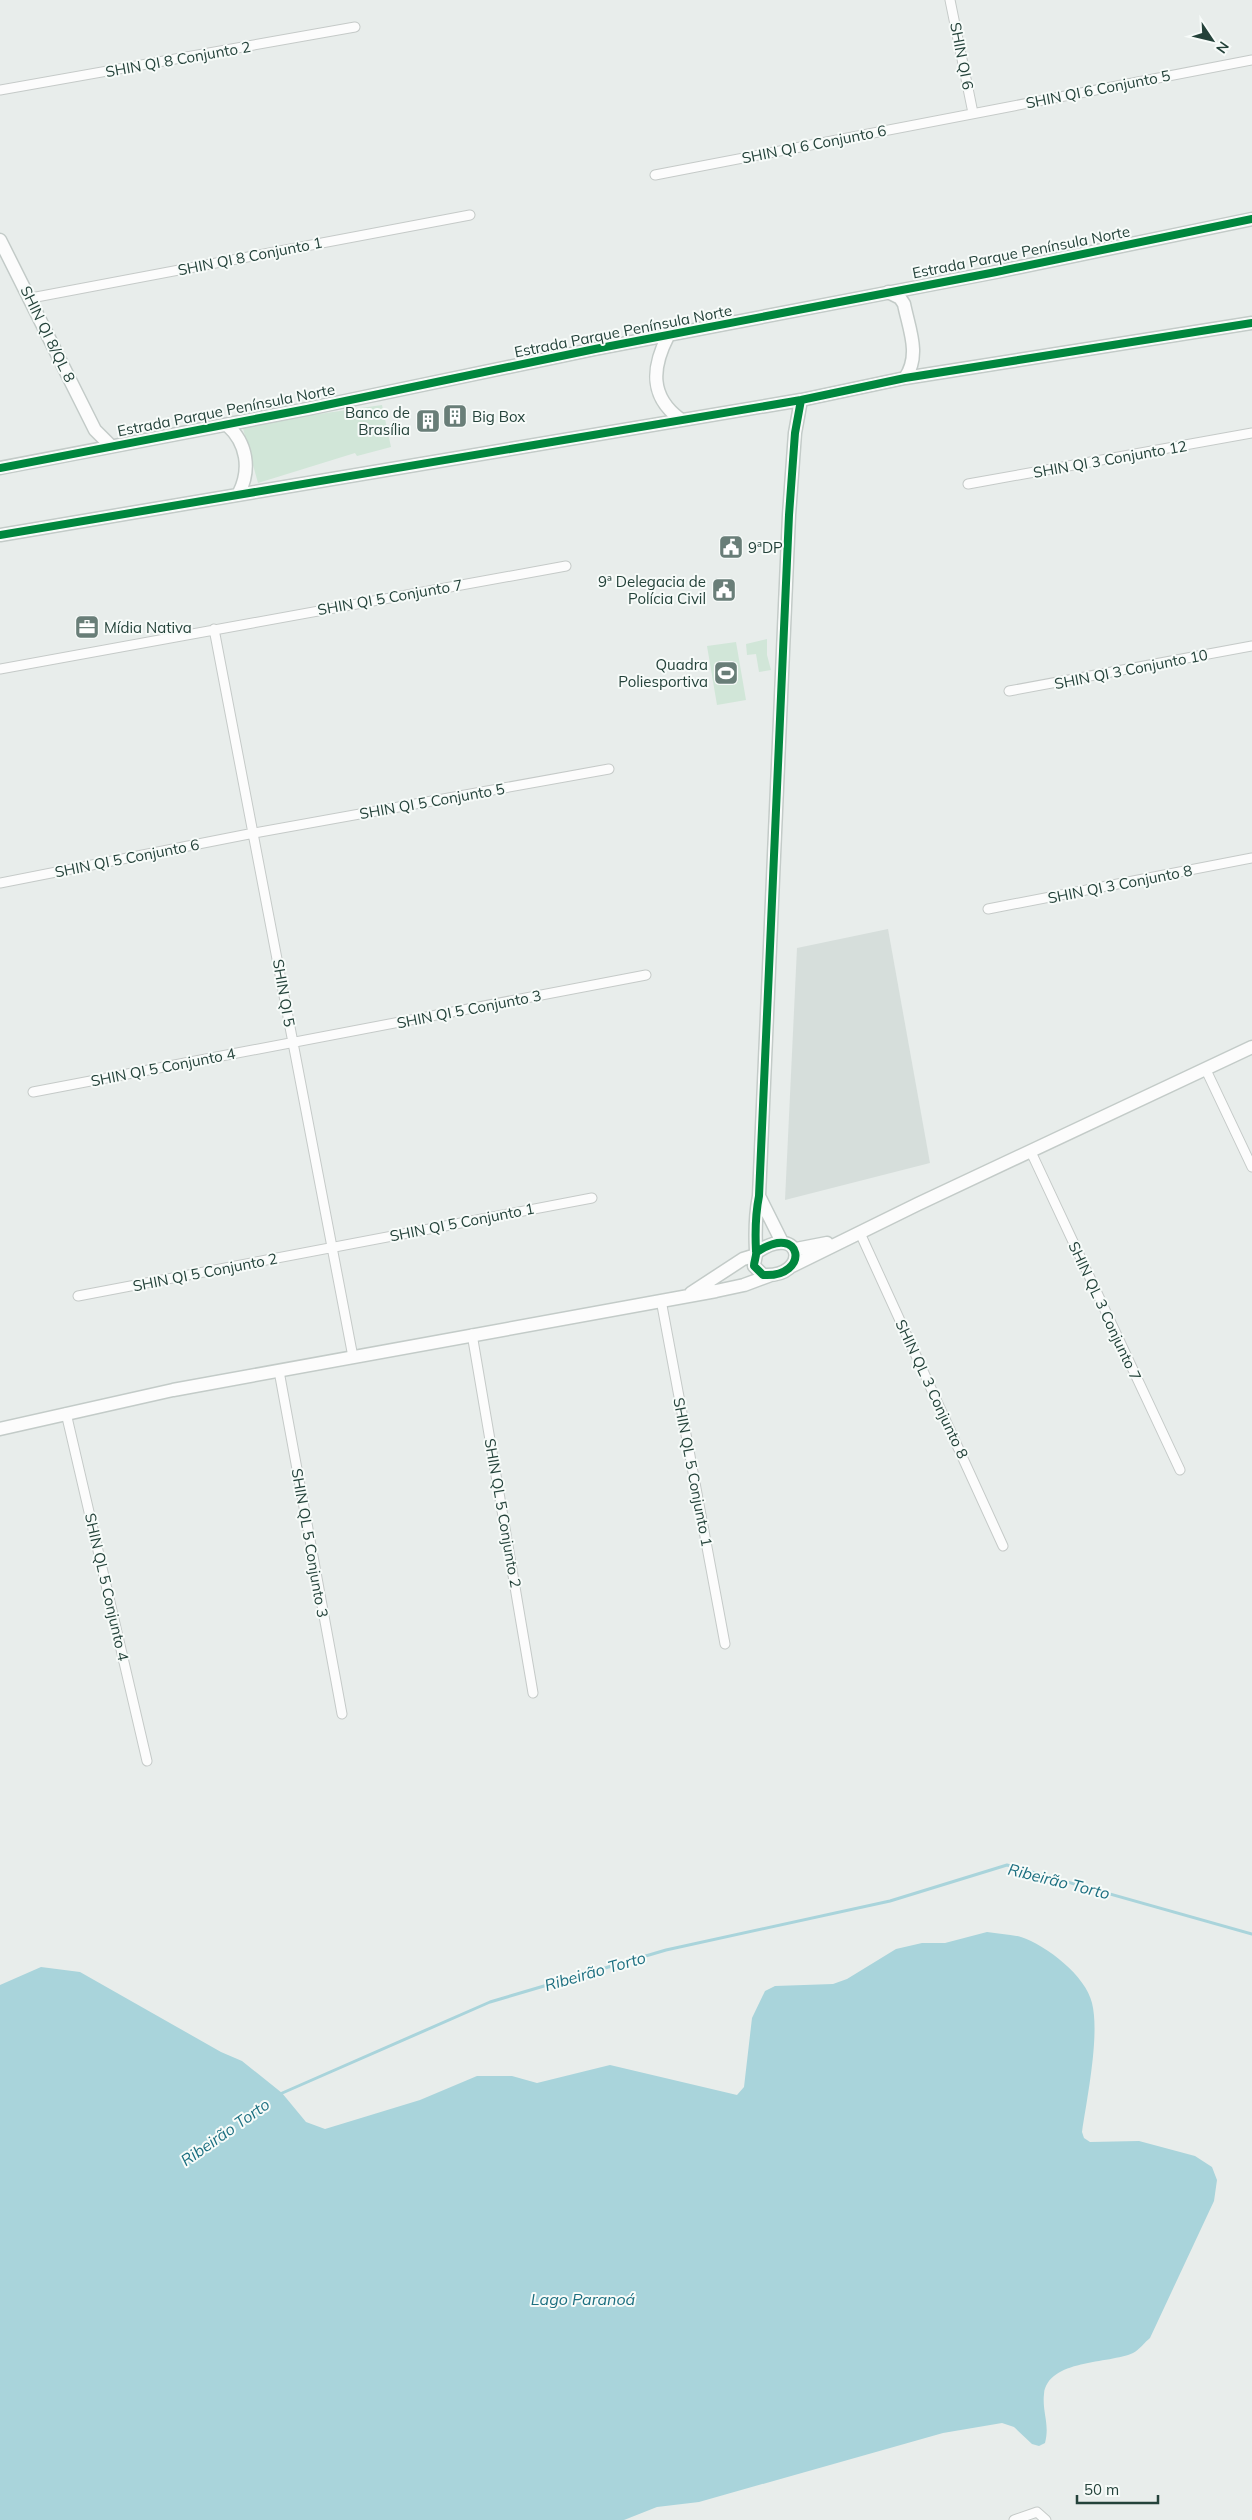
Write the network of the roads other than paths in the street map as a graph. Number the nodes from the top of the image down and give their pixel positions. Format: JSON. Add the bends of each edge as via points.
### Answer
{"nodes":[{"id":1,"x":950,"y":0,"type":"edge"},
{"id":2,"x":355,"y":27,"type":"dead end"},
{"id":3,"x":1252,"y":60,"type":"edge"},
{"id":4,"x":0,"y":90,"type":"edge"},
{"id":5,"x":973,"y":113,"type":"junction"},
{"id":6,"x":655,"y":175,"type":"dead end"},
{"id":7,"x":470,"y":215,"type":"dead end"},
{"id":8,"x":1252,"y":219,"type":"edge"},
{"id":9,"x":0,"y":240,"type":"edge"},
{"id":10,"x":888,"y":292,"type":"junction"},
{"id":11,"x":31,"y":298,"type":"junction"},
{"id":12,"x":1252,"y":323,"type":"edge"},
{"id":13,"x":668,"y":336,"type":"junction"},
{"id":14,"x":905,"y":378,"type":"junction"},
{"id":15,"x":800,"y":400,"type":"junction"},
{"id":16,"x":785,"y":403,"type":"junction"},
{"id":17,"x":680,"y":419,"type":"junction"},
{"id":18,"x":227,"y":425,"type":"junction"},
{"id":19,"x":95,"y":430,"type":"junction"},
{"id":20,"x":795,"y":433,"type":"junction"},
{"id":21,"x":1252,"y":433,"type":"edge"},
{"id":22,"x":111,"y":446,"type":"junction"},
{"id":23,"x":86,"y":451,"type":"junction"},
{"id":24,"x":0,"y":468,"type":"edge"},
{"id":25,"x":968,"y":484,"type":"dead end"},
{"id":26,"x":239,"y":493,"type":"junction"},
{"id":27,"x":2,"y":531,"type":"edge"},
{"id":28,"x":566,"y":566,"type":"dead end"},
{"id":29,"x":214,"y":629,"type":"junction"},
{"id":30,"x":1252,"y":646,"type":"edge"},
{"id":31,"x":0,"y":669,"type":"edge"},
{"id":32,"x":1009,"y":691,"type":"dead end"},
{"id":33,"x":609,"y":769,"type":"dead end"},
{"id":34,"x":254,"y":833,"type":"junction"},
{"id":35,"x":1252,"y":858,"type":"edge"},
{"id":36,"x":0,"y":883,"type":"edge"},
{"id":37,"x":988,"y":909,"type":"dead end"},
{"id":38,"x":646,"y":975,"type":"dead end"},
{"id":39,"x":293,"y":1042,"type":"junction"},
{"id":40,"x":1252,"y":1048,"type":"edge"},
{"id":41,"x":1206,"y":1070,"type":"junction"},
{"id":42,"x":34,"y":1092,"type":"dead end"},
{"id":43,"x":1031,"y":1152,"type":"junction"},
{"id":44,"x":1252,"y":1167,"type":"edge"},
{"id":45,"x":759,"y":1196,"type":"junction"},
{"id":46,"x":592,"y":1198,"type":"dead end"},
{"id":47,"x":860,"y":1233,"type":"junction"},
{"id":48,"x":844,"y":1239,"type":"junction"},
{"id":49,"x":782,"y":1242,"type":"junction"},
{"id":50,"x":331,"y":1247,"type":"junction"},
{"id":51,"x":796,"y":1249,"type":"junction"},
{"id":52,"x":756,"y":1254,"type":"junction"},
{"id":53,"x":792,"y":1266,"type":"junction"},
{"id":54,"x":771,"y":1275,"type":"junction"},
{"id":55,"x":689,"y":1294,"type":"junction"},
{"id":56,"x":78,"y":1296,"type":"dead end"},
{"id":57,"x":661,"y":1300,"type":"junction"},
{"id":58,"x":472,"y":1334,"type":"junction"},
{"id":59,"x":353,"y":1357,"type":"junction"},
{"id":60,"x":279,"y":1371,"type":"junction"},
{"id":61,"x":66,"y":1413,"type":"junction"},
{"id":62,"x":0,"y":1429,"type":"edge"},
{"id":63,"x":1180,"y":1470,"type":"dead end"},
{"id":64,"x":1004,"y":1546,"type":"dead end"},
{"id":65,"x":726,"y":1644,"type":"dead end"},
{"id":66,"x":533,"y":1693,"type":"dead end"},
{"id":67,"x":342,"y":1714,"type":"dead end"},
{"id":68,"x":147,"y":1761,"type":"dead end"},
{"id":69,"x":1014,"y":2520,"type":"edge"},
{"id":70,"x":1046,"y":2520,"type":"edge"}],
"edges":[{"from":1,"to":5,"type":"street","name":"SHIN QI 6"},
{"from":2,"to":4,"type":"street","name":"SHIN QI 8 Conjunto 2"},
{"from":3,"to":5,"type":"street","name":"SHIN QI 6 Conjunto 5"},
{"from":5,"to":6,"type":"street","name":"SHIN QI 6 Conjunto 6"},
{"from":7,"to":11,"type":"street","name":"SHIN QI 8 Conjunto 1"},
{"from":8,"to":10,"type":"main road","name":"Estrada Parque Península Norte"},
{"from":9,"to":11,"type":"main road","name":"SHIN QI 8/QL 8"},
{"from":10,"to":13,"type":"main road","name":"Estrada Parque Península Norte"},
{"from":10,"to":14,"type":"main road","via":[[904,304],[915,355],[912,369]]},
{"from":11,"to":19,"type":"main road","name":"SHIN QI 8/QL 8"},
{"from":12,"to":14,"type":"main road"},
{"from":13,"to":17,"type":"main road","via":[[656,363],[656,382],[666,407]]},
{"from":13,"to":18,"type":"main road","name":"Estrada Parque Península Norte"},
{"from":14,"to":15,"type":"main road"},
{"from":15,"to":16,"type":"main road"},
{"from":15,"to":20,"type":"main road"},
{"from":16,"to":17,"type":"main road"},
{"from":16,"to":20,"type":"main road"},
{"from":17,"to":26,"type":"main road","via":[[400,469]]},
{"from":18,"to":22,"type":"main road","name":"Estrada Parque Península Norte"},
{"from":18,"to":26,"type":"main road","via":[[238,437],[246,460],[245,480]]},
{"from":19,"to":22,"type":"main road","name":"SHIN QI 8/QL 8"},
{"from":19,"to":23,"type":"main road"},
{"from":20,"to":45,"type":"main road"},
{"from":21,"to":25,"type":"street","name":"SHIN QI 3 Conjunto 12"},
{"from":22,"to":23,"type":"main road","name":"Estrada Parque Península Norte"},
{"from":23,"to":24,"type":"main road","name":"Estrada Parque Península Norte"},
{"from":26,"to":27,"type":"main road"},
{"from":28,"to":29,"type":"street","name":"SHIN QI 5 Conjunto 7"},
{"from":29,"to":31,"type":"street","name":"SHIN QI 5 Conjunto 7"},
{"from":29,"to":34,"type":"street","name":"SHIN QI 5"},
{"from":30,"to":32,"type":"street","name":"SHIN QI 3 Conjunto 10"},
{"from":33,"to":34,"type":"street","name":"SHIN QI 5 Conjunto 5"},
{"from":34,"to":36,"type":"street","name":"SHIN QI 5 Conjunto 6"},
{"from":34,"to":39,"type":"street","name":"SHIN QI 5"},
{"from":35,"to":37,"type":"street","name":"SHIN QI 3 Conjunto 8"},
{"from":38,"to":39,"type":"street","name":"SHIN QI 5 Conjunto 3"},
{"from":39,"to":42,"type":"street","name":"SHIN QI 5 Conjunto 4"},
{"from":39,"to":50,"type":"street","name":"SHIN QI 5"},
{"from":40,"to":41,"type":"main road"},
{"from":41,"to":43,"type":"main road"},
{"from":41,"to":44,"type":"street"},
{"from":43,"to":47,"type":"main road"},
{"from":43,"to":63,"type":"street","name":"SHIN QL 3 Conjunto 7"},
{"from":45,"to":49,"type":"main road"},
{"from":45,"to":52,"type":"main road","via":[[754,1229]]},
{"from":46,"to":50,"type":"street","name":"SHIN QI 5 Conjunto 1"},
{"from":47,"to":48,"type":"main road"},
{"from":47,"to":64,"type":"street","name":"SHIN QL 3 Conjunto 8"},
{"from":48,"to":51,"type":"main road"},
{"from":48,"to":53,"type":"main road"},
{"from":49,"to":51,"type":"main road"},
{"from":49,"to":52,"type":"main road","via":[[773,1243]]},
{"from":50,"to":56,"type":"street","name":"SHIN QI 5 Conjunto 2"},
{"from":50,"to":59,"type":"street","name":"SHIN QI 5"},
{"from":51,"to":53,"type":"main road"},
{"from":52,"to":54,"type":"main road","via":[[754,1266],[758,1272]]},
{"from":52,"to":55,"type":"main road"},
{"from":53,"to":54,"type":"main road"},
{"from":54,"to":55,"type":"main road","via":[[744,1285]]},
{"from":55,"to":57,"type":"main road"},
{"from":57,"to":58,"type":"main road"},
{"from":57,"to":65,"type":"street","name":"SHIN QL 5 Conjunto 1"},
{"from":58,"to":59,"type":"main road"},
{"from":58,"to":66,"type":"street","name":"SHIN QL 5 Conjunto 2"},
{"from":59,"to":60,"type":"main road"},
{"from":60,"to":61,"type":"main road"},
{"from":60,"to":67,"type":"street","name":"SHIN QL 5 Conjunto 3"},
{"from":61,"to":62,"type":"main road"},
{"from":61,"to":68,"type":"street","name":"SHIN QL 5 Conjunto 4"},
{"from":69,"to":70,"type":"street","via":[[1031,2512],[1037,2512]]}]}
